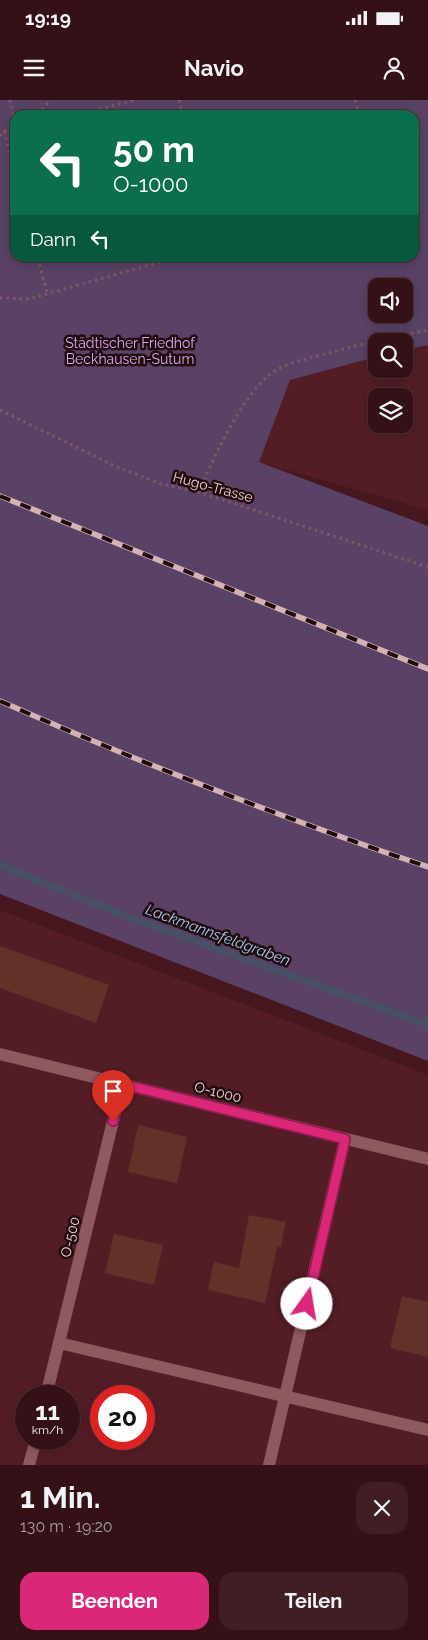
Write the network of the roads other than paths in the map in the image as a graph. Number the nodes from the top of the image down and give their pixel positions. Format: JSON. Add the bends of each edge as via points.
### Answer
{"nodes":[{"id":1,"x":0,"y":1054,"type":"edge"},
{"id":2,"x":122,"y":1084,"type":"junction"},
{"id":3,"x":345,"y":1139,"type":"junction"},
{"id":4,"x":428,"y":1159,"type":"edge"},
{"id":5,"x":59,"y":1343,"type":"junction"},
{"id":6,"x":49,"y":1385,"type":"edge"},
{"id":7,"x":285,"y":1396,"type":"junction"},
{"id":8,"x":428,"y":1430,"type":"edge"},
{"id":9,"x":33,"y":1450,"type":"edge"},
{"id":10,"x":29,"y":1465,"type":"edge"},
{"id":11,"x":269,"y":1465,"type":"edge"}],
"edges":[{"from":1,"to":2,"type":"lane","name":"O-1000"},
{"from":2,"to":3,"type":"lane","name":"O-1000"},
{"from":2,"to":5,"type":"lane","name":"O-500"},
{"from":3,"to":4,"type":"lane","name":"O-1000"},
{"from":3,"to":7,"type":"lane"},
{"from":5,"to":6,"type":"lane","name":"O-500"},
{"from":5,"to":7,"type":"lane"},
{"from":7,"to":8,"type":"lane"},
{"from":7,"to":11,"type":"lane"},
{"from":9,"to":10,"type":"lane"}]}
